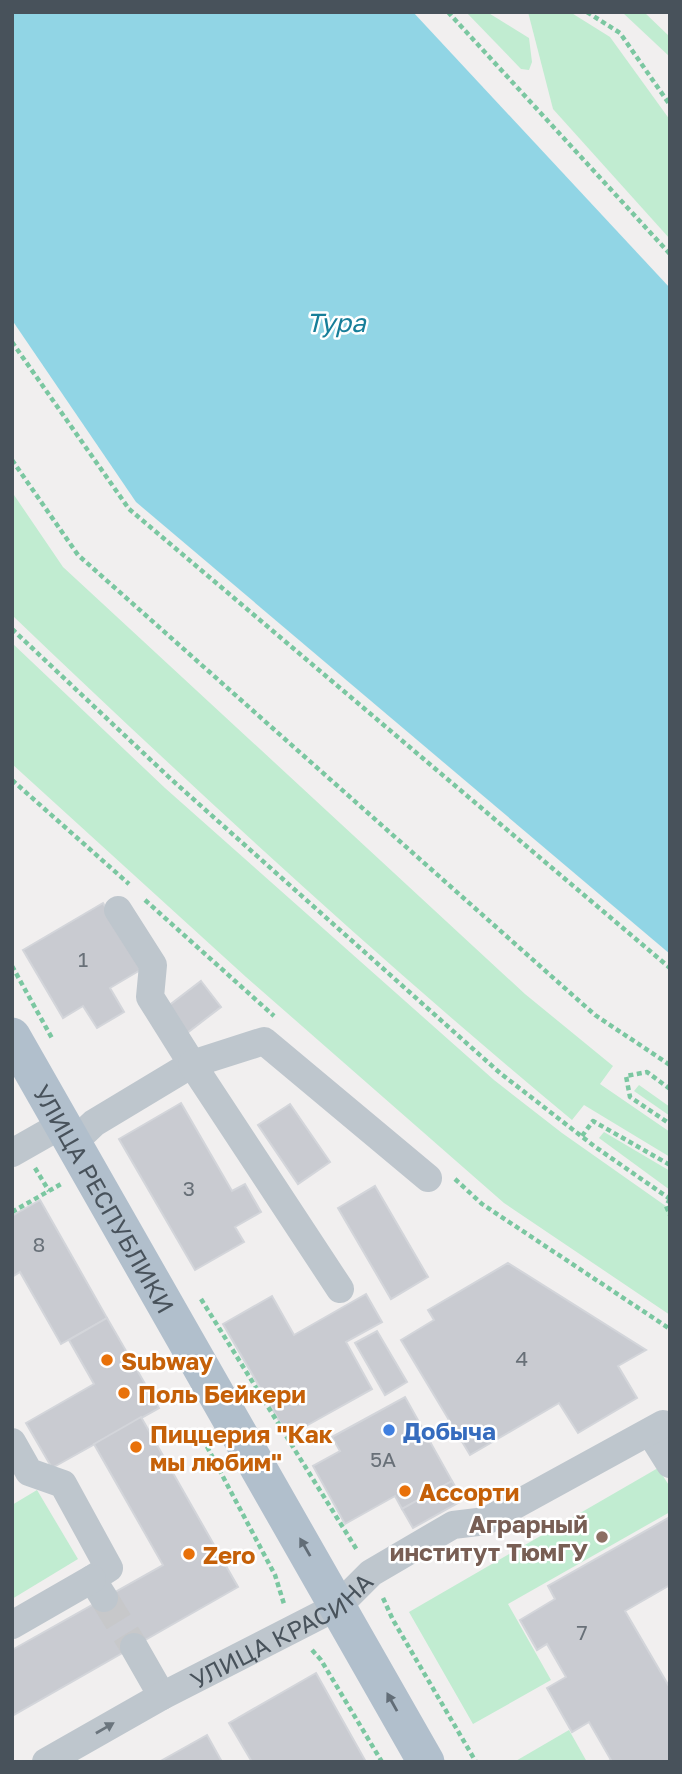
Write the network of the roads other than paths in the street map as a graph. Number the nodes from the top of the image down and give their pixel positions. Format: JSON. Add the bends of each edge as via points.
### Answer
{"nodes":[{"id":1,"x":118,"y":910,"type":"dead end"},
{"id":2,"x":12,"y":1036,"type":"edge"},
{"id":3,"x":192,"y":1065,"type":"junction"},
{"id":4,"x":69,"y":1133,"type":"junction"},
{"id":5,"x":12,"y":1153,"type":"edge"},
{"id":6,"x":428,"y":1178,"type":"dead end"},
{"id":7,"x":340,"y":1289,"type":"dead end"},
{"id":8,"x":12,"y":1443,"type":"edge"},
{"id":9,"x":670,"y":1464,"type":"edge"},
{"id":10,"x":338,"y":1606,"type":"junction"},
{"id":11,"x":12,"y":1625,"type":"edge"},
{"id":12,"x":134,"y":1647,"type":"tunnel mouth"},
{"id":13,"x":162,"y":1696,"type":"junction"},
{"id":14,"x":46,"y":1762,"type":"edge"},
{"id":15,"x":426,"y":1762,"type":"edge"}],
"edges":[{"from":1,"to":3,"type":"street","via":[[153,965],[150,997]]},
{"from":2,"to":4,"type":"main road","name":"УЛИЦА РЕСПУБЛИКИ"},
{"from":3,"to":4,"type":"street"},
{"from":3,"to":6,"type":"street","via":[[264,1041]]},
{"from":3,"to":7,"type":"street"},
{"from":4,"to":5,"type":"street"},
{"from":10,"to":4,"type":"main road","name":"УЛИЦА РЕСПУБЛИКИ","one_way":true},
{"from":8,"to":11,"type":"street","via":[[29,1472],[62,1484],[109,1568],[98,1588]]},
{"from":9,"to":10,"type":"street","name":"УЛИЦА КРАСИНА","via":[[657,1428],[486,1521],[453,1525],[371,1573]]},
{"from":10,"to":13,"type":"street","name":"УЛИЦА КРАСИНА"},
{"from":15,"to":10,"type":"main road","name":"УЛИЦА РЕСПУБЛИКИ","one_way":true},
{"from":12,"to":13,"type":"street"},
{"from":14,"to":13,"type":"street","name":"УЛИЦА КРАСИНА","one_way":true}]}
